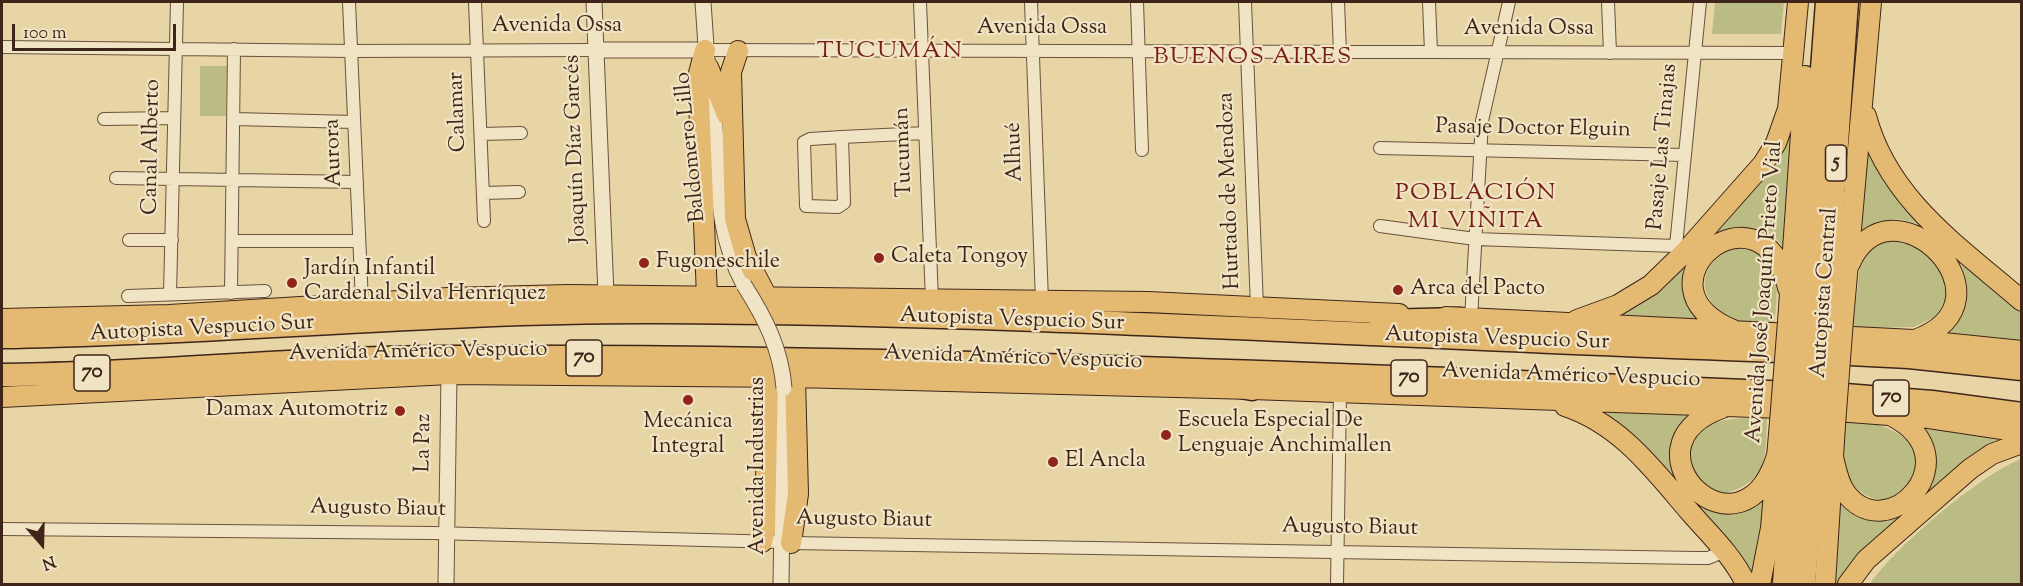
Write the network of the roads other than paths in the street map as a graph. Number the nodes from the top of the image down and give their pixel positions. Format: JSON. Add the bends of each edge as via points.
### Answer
{"nodes":[{"id":1,"x":177,"y":2,"type":"edge"},
{"id":2,"x":349,"y":2,"type":"edge"},
{"id":3,"x":475,"y":2,"type":"edge"},
{"id":4,"x":594,"y":2,"type":"edge"},
{"id":5,"x":703,"y":2,"type":"edge"},
{"id":6,"x":920,"y":2,"type":"edge"},
{"id":7,"x":1031,"y":2,"type":"edge"},
{"id":8,"x":1137,"y":2,"type":"edge"},
{"id":9,"x":1245,"y":2,"type":"edge"},
{"id":10,"x":1338,"y":2,"type":"edge"},
{"id":11,"x":1429,"y":2,"type":"edge"},
{"id":12,"x":1509,"y":2,"type":"edge"},
{"id":13,"x":1608,"y":2,"type":"edge"},
{"id":14,"x":1700,"y":2,"type":"edge"},
{"id":15,"x":1798,"y":2,"type":"edge"},
{"id":16,"x":1810,"y":2,"type":"edge"},
{"id":17,"x":1827,"y":2,"type":"edge"},
{"id":18,"x":1848,"y":2,"type":"edge"},
{"id":19,"x":1871,"y":2,"type":"edge"},
{"id":20,"x":2,"y":47,"type":"edge"},
{"id":21,"x":176,"y":48,"type":"junction"},
{"id":22,"x":234,"y":49,"type":"junction"},
{"id":23,"x":477,"y":50,"type":"junction"},
{"id":24,"x":596,"y":50,"type":"junction"},
{"id":25,"x":351,"y":51,"type":"junction"},
{"id":26,"x":738,"y":51,"type":"junction"},
{"id":27,"x":922,"y":51,"type":"junction"},
{"id":28,"x":1033,"y":51,"type":"junction"},
{"id":29,"x":1139,"y":52,"type":"junction"},
{"id":30,"x":1247,"y":52,"type":"junction"},
{"id":31,"x":1340,"y":52,"type":"junction"},
{"id":32,"x":1431,"y":52,"type":"junction"},
{"id":33,"x":1498,"y":52,"type":"junction"},
{"id":34,"x":1610,"y":53,"type":"junction"},
{"id":35,"x":1694,"y":53,"type":"junction"},
{"id":36,"x":1795,"y":53,"type":"junction"},
{"id":37,"x":706,"y":59,"type":"junction"},
{"id":38,"x":1864,"y":99,"type":"junction"},
{"id":39,"x":104,"y":118,"type":"dead end"},
{"id":40,"x":174,"y":118,"type":"junction"},
{"id":41,"x":234,"y":119,"type":"junction"},
{"id":42,"x":354,"y":122,"type":"junction"},
{"id":43,"x":925,"y":133,"type":"junction"},
{"id":44,"x":481,"y":134,"type":"junction"},
{"id":45,"x":521,"y":134,"type":"dead end"},
{"id":46,"x":731,"y":135,"type":"junction"},
{"id":47,"x":842,"y":137,"type":"junction"},
{"id":48,"x":1380,"y":148,"type":"dead end"},
{"id":49,"x":1142,"y":150,"type":"dead end"},
{"id":50,"x":1479,"y":150,"type":"junction"},
{"id":51,"x":1685,"y":154,"type":"junction"},
{"id":52,"x":116,"y":177,"type":"dead end"},
{"id":53,"x":173,"y":178,"type":"junction"},
{"id":54,"x":233,"y":179,"type":"junction"},
{"id":55,"x":357,"y":182,"type":"junction"},
{"id":56,"x":519,"y":192,"type":"dead end"},
{"id":57,"x":483,"y":193,"type":"junction"},
{"id":58,"x":484,"y":221,"type":"dead end"},
{"id":59,"x":1380,"y":226,"type":"dead end"},
{"id":60,"x":1475,"y":239,"type":"junction"},
{"id":61,"x":129,"y":240,"type":"dead end"},
{"id":62,"x":172,"y":240,"type":"junction"},
{"id":63,"x":232,"y":241,"type":"junction"},
{"id":64,"x":359,"y":241,"type":"junction"},
{"id":65,"x":1846,"y":271,"type":"junction"},
{"id":66,"x":744,"y":285,"type":"joint"},
{"id":67,"x":265,"y":291,"type":"dead end"},
{"id":68,"x":231,"y":292,"type":"junction"},
{"id":69,"x":170,"y":294,"type":"junction"},
{"id":70,"x":606,"y":295,"type":"junction"},
{"id":71,"x":128,"y":296,"type":"dead end"},
{"id":72,"x":707,"y":296,"type":"junction"},
{"id":73,"x":1789,"y":296,"type":"junction"},
{"id":74,"x":767,"y":297,"type":"junction"},
{"id":75,"x":932,"y":300,"type":"junction"},
{"id":76,"x":2022,"y":301,"type":"edge"},
{"id":77,"x":1042,"y":302,"type":"junction"},
{"id":78,"x":362,"y":303,"type":"junction"},
{"id":79,"x":1257,"y":307,"type":"junction"},
{"id":80,"x":2,"y":318,"type":"edge"},
{"id":81,"x":1465,"y":319,"type":"junction"},
{"id":82,"x":1814,"y":322,"type":"junction"},
{"id":83,"x":1554,"y":323,"type":"junction"},
{"id":84,"x":1209,"y":328,"type":"junction"},
{"id":85,"x":1741,"y":333,"type":"junction"},
{"id":86,"x":2,"y":337,"type":"edge"},
{"id":87,"x":1914,"y":340,"type":"junction"},
{"id":88,"x":2022,"y":351,"type":"edge"},
{"id":89,"x":1060,"y":365,"type":"junction"},
{"id":90,"x":2022,"y":369,"type":"edge"},
{"id":91,"x":449,"y":374,"type":"junction"},
{"id":92,"x":2,"y":375,"type":"edge"},
{"id":93,"x":782,"y":380,"type":"junction"},
{"id":94,"x":1252,"y":389,"type":"junction"},
{"id":95,"x":1340,"y":392,"type":"junction"},
{"id":96,"x":2,"y":397,"type":"edge"},
{"id":97,"x":1548,"y":400,"type":"junction"},
{"id":98,"x":1725,"y":407,"type":"junction"},
{"id":99,"x":1889,"y":414,"type":"junction"},
{"id":100,"x":2022,"y":414,"type":"edge"},
{"id":101,"x":1807,"y":423,"type":"junction"},
{"id":102,"x":2022,"y":432,"type":"edge"},
{"id":103,"x":2022,"y":443,"type":"edge"},
{"id":104,"x":1778,"y":452,"type":"junction"},
{"id":105,"x":1833,"y":457,"type":"junction"},
{"id":106,"x":2,"y":530,"type":"edge"},
{"id":107,"x":446,"y":533,"type":"junction"},
{"id":108,"x":762,"y":542,"type":"junction"},
{"id":109,"x":787,"y":542,"type":"junction"},
{"id":110,"x":1337,"y":551,"type":"junction"},
{"id":111,"x":1725,"y":551,"type":"junction"},
{"id":112,"x":446,"y":585,"type":"edge"},
{"id":113,"x":782,"y":585,"type":"edge"},
{"id":114,"x":1337,"y":585,"type":"edge"},
{"id":115,"x":1746,"y":585,"type":"edge"},
{"id":116,"x":1760,"y":585,"type":"edge"},
{"id":117,"x":1784,"y":585,"type":"edge"},
{"id":118,"x":1804,"y":585,"type":"edge"},
{"id":119,"x":1825,"y":585,"type":"edge"},
{"id":120,"x":1848,"y":585,"type":"edge"}],
"edges":[{"from":1,"to":21,"type":"street","name":"Canal Alberto"},
{"from":2,"to":25,"type":"street","name":"Aurora"},
{"from":3,"to":23,"type":"street","name":"Calamar"},
{"from":4,"to":24,"type":"street","name":"Joaquín Díaz Garcés"},
{"from":5,"to":37,"type":"street","name":"Baldomero Lillo"},
{"from":6,"to":27,"type":"street","name":"Tucumán"},
{"from":7,"to":28,"type":"street","name":"Alhué"},
{"from":8,"to":29,"type":"street"},
{"from":9,"to":30,"type":"street","name":"Hurtado de Mendoza"},
{"from":10,"to":31,"type":"street"},
{"from":11,"to":32,"type":"street"},
{"from":12,"to":33,"type":"street"},
{"from":13,"to":34,"type":"street"},
{"from":14,"to":35,"type":"street","name":"Pasaje Las Tinajas"},
{"from":15,"to":36,"type":"main road","name":"Avenida José Joaquín Prieto Vial"},
{"from":16,"to":73,"type":"main road","name":"Avenida José Joaquín Prieto Vial"},
{"from":17,"to":82,"type":"highway","name":"Autopista Central","number":"5"},
{"from":18,"to":82,"type":"highway","name":"Autopista Central","number":"5"},
{"from":19,"to":38,"type":"main road","name":"Avenida José Joaquín Prieto Vial"},
{"from":20,"to":21,"type":"street","name":"Avenida Ossa"},
{"from":21,"to":22,"type":"street","name":"Avenida Ossa"},
{"from":21,"to":40,"type":"street","name":"Canal Alberto"},
{"from":22,"to":25,"type":"street","name":"Avenida Ossa"},
{"from":22,"to":41,"type":"street"},
{"from":23,"to":24,"type":"street","name":"Avenida Ossa"},
{"from":23,"to":25,"type":"street","name":"Avenida Ossa"},
{"from":23,"to":44,"type":"street","name":"Calamar"},
{"from":24,"to":37,"type":"street","name":"Avenida Ossa"},
{"from":24,"to":70,"type":"street","name":"Joaquín Díaz Garcés"},
{"from":25,"to":42,"type":"street","name":"Aurora"},
{"from":26,"to":27,"type":"street","name":"Avenida Ossa"},
{"from":26,"to":37,"type":"street","name":"Avenida Ossa"},
{"from":26,"to":46,"type":"main road","via":[[731,72]]},
{"from":27,"to":28,"type":"street","name":"Avenida Ossa"},
{"from":27,"to":43,"type":"street","name":"Tucumán"},
{"from":28,"to":29,"type":"street","name":"Avenida Ossa"},
{"from":28,"to":77,"type":"street","name":"Alhué"},
{"from":29,"to":30,"type":"street","name":"Avenida Ossa"},
{"from":29,"to":49,"type":"street"},
{"from":30,"to":31,"type":"street","name":"Avenida Ossa"},
{"from":30,"to":79,"type":"street","name":"Hurtado de Mendoza"},
{"from":31,"to":32,"type":"street","name":"Avenida Ossa"},
{"from":32,"to":33,"type":"street","name":"Avenida Ossa"},
{"from":33,"to":34,"type":"street","name":"Avenida Ossa"},
{"from":33,"to":50,"type":"street"},
{"from":34,"to":35,"type":"street","name":"Avenida Ossa"},
{"from":35,"to":36,"type":"street","name":"Avenida Ossa"},
{"from":35,"to":51,"type":"street","name":"Pasaje Las Tinajas"},
{"from":36,"to":83,"type":"main road","name":"Avenida José Joaquín Prieto Vial","via":[[1786,119],[1776,143],[1750,180],[1644,290],[1600,313]]},
{"from":37,"to":46,"type":"main road","via":[[728,116]]},
{"from":37,"to":66,"type":"street","name":"Baldomero Lillo","via":[[714,108],[722,223]]},
{"from":37,"to":72,"type":"main road","via":[[698,77]]},
{"from":38,"to":65,"type":"main road","name":"Avenida José Joaquín Prieto Vial"},
{"from":38,"to":76,"type":"main road","via":[[1876,146],[1901,190],[1925,217]]},
{"from":39,"to":40,"type":"street"},
{"from":40,"to":53,"type":"street","name":"Canal Alberto"},
{"from":41,"to":42,"type":"street"},
{"from":41,"to":54,"type":"street"},
{"from":42,"to":55,"type":"street","name":"Aurora"},
{"from":43,"to":47,"type":"street"},
{"from":43,"to":75,"type":"street","name":"Tucumán"},
{"from":44,"to":45,"type":"street"},
{"from":44,"to":57,"type":"street","name":"Calamar"},
{"from":46,"to":74,"type":"main road","via":[[738,232]]},
{"from":47,"to":47,"type":"street","via":[[804,142],[806,206],[838,207],[844,203]]},
{"from":48,"to":50,"type":"street","name":"Pasaje Doctor Elguin"},
{"from":50,"to":51,"type":"street","name":"Pasaje Doctor Elguin"},
{"from":50,"to":60,"type":"street"},
{"from":51,"to":60,"type":"street","name":"Pasaje Las Tinajas","via":[[1676,246]]},
{"from":52,"to":53,"type":"street"},
{"from":53,"to":54,"type":"street"},
{"from":53,"to":62,"type":"street","name":"Canal Alberto"},
{"from":54,"to":55,"type":"street"},
{"from":54,"to":63,"type":"street"},
{"from":55,"to":64,"type":"street","name":"Aurora"},
{"from":56,"to":57,"type":"street"},
{"from":57,"to":58,"type":"street","name":"Calamar"},
{"from":59,"to":60,"type":"street"},
{"from":60,"to":81,"type":"street"},
{"from":61,"to":62,"type":"street"},
{"from":62,"to":69,"type":"street","name":"Canal Alberto"},
{"from":63,"to":64,"type":"street"},
{"from":63,"to":68,"type":"street"},
{"from":64,"to":78,"type":"street","name":"Aurora"},
{"from":65,"to":82,"type":"main road","name":"Avenida José Joaquín Prieto Vial"},
{"from":65,"to":87,"type":"main road","via":[[1854,254],[1867,241],[1892,230],[1922,238],[1947,261],[1956,280],[1955,304],[1942,324]]},
{"from":66,"to":93,"type":"street","name":"Avenida Industrias","bridge":true,"via":[[771,333]]},
{"from":67,"to":68,"type":"street"},
{"from":68,"to":69,"type":"street"},
{"from":69,"to":71,"type":"street"},
{"from":70,"to":72,"type":"main road"},
{"from":70,"to":78,"type":"main road"},
{"from":72,"to":74,"type":"main road"},
{"from":73,"to":82,"type":"main road","name":"Avenida José Joaquín Prieto Vial"},
{"from":73,"to":85,"type":"main road","via":[[1780,265],[1762,245],[1742,238],[1714,244],[1696,268],[1696,298],[1709,316]]},
{"from":74,"to":75,"type":"main road"},
{"from":75,"to":77,"type":"main road"},
{"from":77,"to":79,"type":"main road"},
{"from":78,"to":80,"type":"main road","via":[[160,315]]},
{"from":79,"to":81,"type":"main road"},
{"from":81,"to":83,"type":"main road"},
{"from":81,"to":84,"type":"highway","via":[[1291,322]]},
{"from":82,"to":101,"type":"highway","name":"Autopista Central","number":"5","bridge":true},
{"from":82,"to":101,"type":"main road","name":"Avenida José Joaquín Prieto Vial","bridge":true},
{"from":83,"to":85,"type":"main road"},
{"from":84,"to":86,"type":"highway","name":"Autopista Vespucio Sur","number":"70","via":[[827,314],[602,312]]},
{"from":84,"to":90,"type":"highway","name":"Autopista Vespucio Sur","number":"70","via":[[1872,354]]},
{"from":85,"to":87,"type":"main road"},
{"from":87,"to":88,"type":"main road"},
{"from":89,"to":92,"type":"highway","name":"Autopista Vespucio Sur","number":"70","via":[[439,357]]},
{"from":89,"to":94,"type":"highway"},
{"from":89,"to":100,"type":"highway","name":"Autopista Vespucio Sur","number":"70","via":[[1845,395]]},
{"from":91,"to":93,"type":"main road","name":"Avenida Américo Vespucio"},
{"from":91,"to":96,"type":"main road","name":"Avenida Américo Vespucio"},
{"from":91,"to":107,"type":"street","name":"La Paz"},
{"from":93,"to":94,"type":"main road","name":"Avenida Américo Vespucio"},
{"from":93,"to":108,"type":"main road"},
{"from":93,"to":109,"type":"main road","via":[[798,494]]},
{"from":94,"to":95,"type":"main road","name":"Avenida Américo Vespucio"},
{"from":95,"to":97,"type":"main road","name":"Avenida Américo Vespucio"},
{"from":95,"to":110,"type":"street"},
{"from":97,"to":98,"type":"main road","name":"Avenida Américo Vespucio"},
{"from":97,"to":111,"type":"main road","via":[[1591,416],[1624,440]]},
{"from":98,"to":99,"type":"main road","name":"Avenida Américo Vespucio"},
{"from":98,"to":104,"type":"main road","via":[[1695,423],[1683,444],[1682,468],[1696,493],[1717,502],[1747,498],[1767,479]]},
{"from":99,"to":102,"type":"main road","name":"Avenida Américo Vespucio"},
{"from":99,"to":105,"type":"main road","via":[[1911,430],[1924,456],[1924,477],[1911,498],[1888,508],[1860,504],[1842,487]]},
{"from":101,"to":104,"type":"main road","name":"Avenida José Joaquín Prieto Vial"},
{"from":101,"to":105,"type":"main road","name":"Avenida José Joaquín Prieto Vial"},
{"from":101,"to":117,"type":"highway","name":"Autopista Central","number":"5"},
{"from":101,"to":118,"type":"highway","name":"Autopista Central","number":"5"},
{"from":103,"to":120,"type":"main road","via":[[1992,454],[1970,469],[1866,560]]},
{"from":104,"to":116,"type":"main road","name":"Avenida José Joaquín Prieto Vial","via":[[1771,528]]},
{"from":105,"to":119,"type":"main road","name":"Avenida José Joaquín Prieto Vial"},
{"from":106,"to":107,"type":"street","name":"Augusto Biaut"},
{"from":107,"to":108,"type":"street","name":"Augusto Biaut"},
{"from":107,"to":112,"type":"street","name":"La Paz"},
{"from":108,"to":109,"type":"street","name":"Augusto Biaut"},
{"from":109,"to":110,"type":"street","name":"Augusto Biaut"},
{"from":109,"to":113,"type":"street","name":"Avenida Industrias"},
{"from":110,"to":111,"type":"street","name":"Augusto Biaut","via":[[1702,558]]},
{"from":110,"to":114,"type":"street"},
{"from":111,"to":115,"type":"main road"}]}
